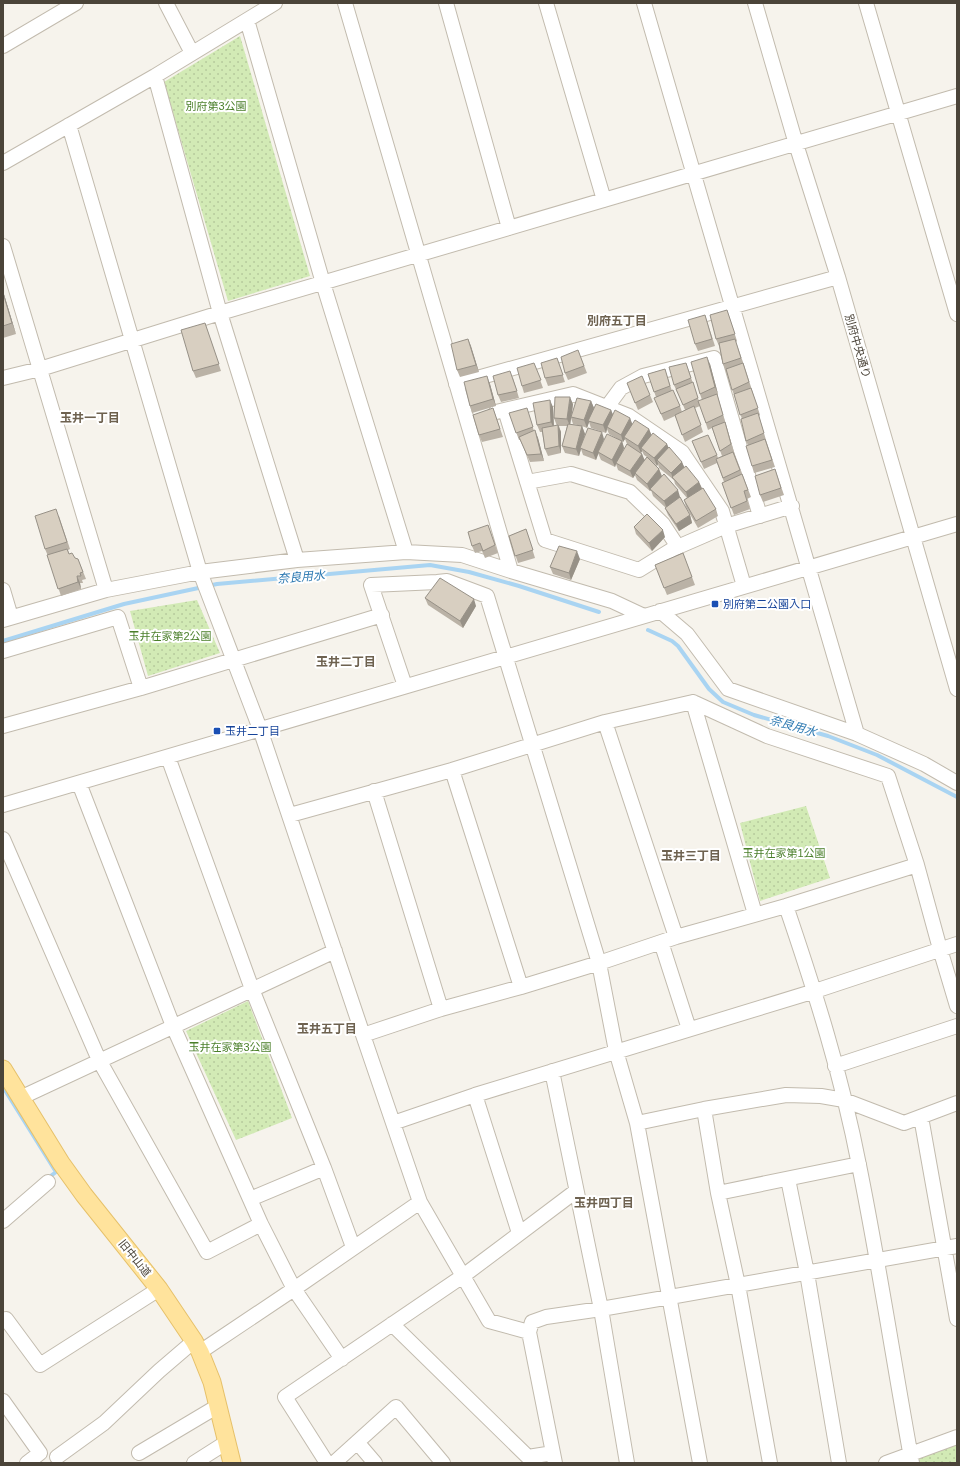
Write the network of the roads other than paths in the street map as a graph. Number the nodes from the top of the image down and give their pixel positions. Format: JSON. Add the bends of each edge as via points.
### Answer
{"nodes":[{"id":1,"x":76,"y":3,"type":"edge"},
{"id":2,"x":166,"y":3,"type":"edge"},
{"id":3,"x":276,"y":3,"type":"edge"},
{"id":4,"x":345,"y":3,"type":"edge"},
{"id":5,"x":446,"y":3,"type":"edge"},
{"id":6,"x":546,"y":3,"type":"edge"},
{"id":7,"x":644,"y":3,"type":"edge"},
{"id":8,"x":755,"y":3,"type":"edge"},
{"id":9,"x":866,"y":3,"type":"edge"},
{"id":10,"x":247,"y":20,"type":"junction"},
{"id":11,"x":3,"y":46,"type":"edge"},
{"id":12,"x":192,"y":53,"type":"junction"},
{"id":13,"x":155,"y":76,"type":"junction"},
{"id":14,"x":957,"y":96,"type":"edge"},
{"id":15,"x":898,"y":113,"type":"junction"},
{"id":16,"x":69,"y":125,"type":"junction"},
{"id":17,"x":796,"y":144,"type":"junction"},
{"id":18,"x":3,"y":163,"type":"edge"},
{"id":19,"x":693,"y":174,"type":"junction"},
{"id":20,"x":604,"y":200,"type":"junction"},
{"id":21,"x":509,"y":228,"type":"junction"},
{"id":22,"x":3,"y":246,"type":"edge"},
{"id":23,"x":418,"y":255,"type":"junction"},
{"id":24,"x":838,"y":277,"type":"junction"},
{"id":25,"x":323,"y":283,"type":"junction"},
{"id":26,"x":732,"y":306,"type":"junction"},
{"id":27,"x":956,"y":310,"type":"edge"},
{"id":28,"x":220,"y":313,"type":"junction"},
{"id":29,"x":132,"y":341,"type":"junction"},
{"id":30,"x":40,"y":369,"type":"junction"},
{"id":31,"x":3,"y":378,"type":"edge"},
{"id":32,"x":456,"y":384,"type":"junction"},
{"id":33,"x":607,"y":407,"type":"junction"},
{"id":34,"x":505,"y":410,"type":"junction"},
{"id":35,"x":466,"y":419,"type":"junction"},
{"id":36,"x":527,"y":482,"type":"junction"},
{"id":37,"x":792,"y":506,"type":"junction"},
{"id":38,"x":760,"y":516,"type":"junction"},
{"id":39,"x":957,"y":524,"type":"edge"},
{"id":40,"x":726,"y":526,"type":"junction"},
{"id":41,"x":913,"y":536,"type":"junction"},
{"id":42,"x":678,"y":547,"type":"junction"},
{"id":43,"x":406,"y":552,"type":"junction"},
{"id":44,"x":297,"y":560,"type":"junction"},
{"id":45,"x":810,"y":567,"type":"junction"},
{"id":46,"x":511,"y":571,"type":"junction"},
{"id":47,"x":200,"y":572,"type":"junction"},
{"id":48,"x":744,"y":586,"type":"junction"},
{"id":49,"x":3,"y":590,"type":"edge"},
{"id":50,"x":106,"y":590,"type":"junction"},
{"id":51,"x":660,"y":611,"type":"junction"},
{"id":52,"x":382,"y":616,"type":"junction"},
{"id":53,"x":644,"y":616,"type":"junction"},
{"id":54,"x":7,"y":618,"type":"edge"},
{"id":55,"x":3,"y":650,"type":"edge"},
{"id":56,"x":506,"y":656,"type":"junction"},
{"id":57,"x":234,"y":660,"type":"junction"},
{"id":58,"x":405,"y":686,"type":"junction"},
{"id":59,"x":141,"y":688,"type":"junction"},
{"id":60,"x":957,"y":689,"type":"edge"},
{"id":61,"x":693,"y":702,"type":"junction"},
{"id":62,"x":605,"y":722,"type":"junction"},
{"id":63,"x":3,"y":726,"type":"edge"},
{"id":64,"x":260,"y":729,"type":"junction"},
{"id":65,"x":857,"y":734,"type":"junction"},
{"id":66,"x":532,"y":745,"type":"junction"},
{"id":67,"x":168,"y":757,"type":"junction"},
{"id":68,"x":452,"y":770,"type":"junction"},
{"id":69,"x":78,"y":783,"type":"junction"},
{"id":70,"x":957,"y":783,"type":"edge"},
{"id":71,"x":374,"y":791,"type":"junction"},
{"id":72,"x":3,"y":805,"type":"edge"},
{"id":73,"x":290,"y":815,"type":"junction"},
{"id":74,"x":3,"y":839,"type":"edge"},
{"id":75,"x":917,"y":865,"type":"junction"},
{"id":76,"x":786,"y":906,"type":"junction"},
{"id":77,"x":754,"y":914,"type":"junction"},
{"id":78,"x":676,"y":937,"type":"junction"},
{"id":79,"x":661,"y":942,"type":"junction"},
{"id":80,"x":957,"y":944,"type":"edge"},
{"id":81,"x":940,"y":949,"type":"junction"},
{"id":82,"x":335,"y":951,"type":"junction"},
{"id":83,"x":599,"y":963,"type":"junction"},
{"id":84,"x":521,"y":987,"type":"junction"},
{"id":85,"x":252,"y":989,"type":"junction"},
{"id":86,"x":815,"y":991,"type":"junction"},
{"id":87,"x":957,"y":1006,"type":"edge"},
{"id":88,"x":441,"y":1009,"type":"junction"},
{"id":89,"x":173,"y":1026,"type":"junction"},
{"id":90,"x":957,"y":1026,"type":"edge"},
{"id":91,"x":689,"y":1029,"type":"junction"},
{"id":92,"x":363,"y":1035,"type":"junction"},
{"id":93,"x":616,"y":1051,"type":"junction"},
{"id":94,"x":99,"y":1060,"type":"junction"},
{"id":95,"x":835,"y":1066,"type":"junction"},
{"id":96,"x":3,"y":1070,"type":"edge"},
{"id":97,"x":552,"y":1071,"type":"junction"},
{"id":98,"x":475,"y":1095,"type":"junction"},
{"id":99,"x":20,"y":1098,"type":"junction"},
{"id":100,"x":844,"y":1100,"type":"junction"},
{"id":101,"x":957,"y":1103,"type":"edge"},
{"id":102,"x":704,"y":1109,"type":"junction"},
{"id":103,"x":921,"y":1117,"type":"junction"},
{"id":104,"x":393,"y":1123,"type":"junction"},
{"id":105,"x":637,"y":1123,"type":"junction"},
{"id":106,"x":859,"y":1164,"type":"junction"},
{"id":107,"x":324,"y":1168,"type":"junction"},
{"id":108,"x":788,"y":1179,"type":"junction"},
{"id":109,"x":48,"y":1182,"type":"dead end"},
{"id":110,"x":576,"y":1191,"type":"junction"},
{"id":111,"x":718,"y":1193,"type":"junction"},
{"id":112,"x":250,"y":1199,"type":"junction"},
{"id":113,"x":420,"y":1202,"type":"junction"},
{"id":114,"x":3,"y":1221,"type":"edge"},
{"id":115,"x":261,"y":1224,"type":"junction"},
{"id":116,"x":519,"y":1233,"type":"junction"},
{"id":117,"x":353,"y":1247,"type":"junction"},
{"id":118,"x":951,"y":1247,"type":"edge"},
{"id":119,"x":876,"y":1261,"type":"junction"},
{"id":120,"x":807,"y":1273,"type":"junction"},
{"id":121,"x":463,"y":1276,"type":"junction"},
{"id":122,"x":738,"y":1285,"type":"junction"},
{"id":123,"x":159,"y":1289,"type":"junction"},
{"id":124,"x":294,"y":1289,"type":"junction"},
{"id":125,"x":670,"y":1297,"type":"junction"},
{"id":126,"x":601,"y":1309,"type":"junction"},
{"id":127,"x":957,"y":1319,"type":"edge"},
{"id":128,"x":3,"y":1320,"type":"edge"},
{"id":129,"x":392,"y":1324,"type":"junction"},
{"id":130,"x":529,"y":1332,"type":"junction"},
{"id":131,"x":197,"y":1347,"type":"junction"},
{"id":132,"x":342,"y":1359,"type":"junction"},
{"id":133,"x":218,"y":1406,"type":"junction"},
{"id":134,"x":5,"y":1409,"type":"edge"},
{"id":135,"x":957,"y":1437,"type":"edge"},
{"id":136,"x":227,"y":1442,"type":"junction"},
{"id":137,"x":357,"y":1442,"type":"junction"},
{"id":138,"x":139,"y":1453,"type":"dead end"},
{"id":139,"x":57,"y":1457,"type":"dead end"},
{"id":140,"x":554,"y":1458,"type":"edge"},
{"id":141,"x":911,"y":1459,"type":"edge"},
{"id":142,"x":525,"y":1460,"type":"edge"},
{"id":143,"x":27,"y":1463,"type":"edge"},
{"id":144,"x":194,"y":1463,"type":"edge"},
{"id":145,"x":232,"y":1463,"type":"edge"},
{"id":146,"x":326,"y":1463,"type":"edge"},
{"id":147,"x":334,"y":1463,"type":"edge"},
{"id":148,"x":375,"y":1463,"type":"edge"},
{"id":149,"x":443,"y":1463,"type":"edge"},
{"id":150,"x":627,"y":1463,"type":"edge"},
{"id":151,"x":700,"y":1463,"type":"edge"},
{"id":152,"x":770,"y":1463,"type":"edge"},
{"id":153,"x":839,"y":1463,"type":"edge"},
{"id":154,"x":886,"y":1463,"type":"edge"}],
"edges":[{"from":1,"to":11,"type":"street"},
{"from":2,"to":12,"type":"street"},
{"from":3,"to":10,"type":"street"},
{"from":4,"to":23,"type":"street"},
{"from":5,"to":21,"type":"street"},
{"from":6,"to":20,"type":"street"},
{"from":7,"to":19,"type":"street"},
{"from":8,"to":17,"type":"street","name":"別府中央通り"},
{"from":9,"to":15,"type":"street"},
{"from":10,"to":12,"type":"street"},
{"from":10,"to":25,"type":"street"},
{"from":12,"to":13,"type":"street"},
{"from":13,"to":16,"type":"street"},
{"from":13,"to":28,"type":"street"},
{"from":14,"to":15,"type":"street"},
{"from":15,"to":17,"type":"street"},
{"from":15,"to":27,"type":"street"},
{"from":16,"to":18,"type":"street"},
{"from":16,"to":29,"type":"street"},
{"from":17,"to":19,"type":"street"},
{"from":17,"to":24,"type":"street","name":"別府中央通り"},
{"from":19,"to":20,"type":"street"},
{"from":19,"to":26,"type":"street"},
{"from":20,"to":21,"type":"street"},
{"from":21,"to":23,"type":"street"},
{"from":22,"to":30,"type":"street"},
{"from":23,"to":25,"type":"street"},
{"from":23,"to":32,"type":"street"},
{"from":24,"to":26,"type":"street"},
{"from":24,"to":41,"type":"street","name":"別府中央通り"},
{"from":25,"to":28,"type":"street"},
{"from":25,"to":43,"type":"street"},
{"from":26,"to":32,"type":"street"},
{"from":26,"to":37,"type":"street"},
{"from":28,"to":29,"type":"street"},
{"from":28,"to":44,"type":"street"},
{"from":29,"to":30,"type":"street"},
{"from":29,"to":47,"type":"street"},
{"from":30,"to":31,"type":"street"},
{"from":30,"to":50,"type":"street"},
{"from":32,"to":35,"type":"street"},
{"from":33,"to":34,"type":"street","via":[[573,394]]},
{"from":33,"to":38,"type":"street","via":[[621,388],[643,376],[714,358]]},
{"from":33,"to":40,"type":"street","via":[[629,416],[682,452],[722,511]]},
{"from":34,"to":35,"type":"street"},
{"from":34,"to":36,"type":"street"},
{"from":35,"to":46,"type":"street"},
{"from":36,"to":42,"type":"street","via":[[571,474],[630,492],[663,524]]},
{"from":36,"to":42,"type":"street","via":[[545,540],[639,570]]},
{"from":37,"to":38,"type":"street"},
{"from":37,"to":45,"type":"street"},
{"from":38,"to":40,"type":"street"},
{"from":39,"to":41,"type":"street"},
{"from":40,"to":42,"type":"street"},
{"from":40,"to":48,"type":"street"},
{"from":41,"to":45,"type":"street"},
{"from":41,"to":60,"type":"street","name":"別府中央通り"},
{"from":43,"to":44,"type":"street"},
{"from":43,"to":46,"type":"street","via":[[462,555]]},
{"from":44,"to":47,"type":"street"},
{"from":45,"to":48,"type":"street"},
{"from":45,"to":65,"type":"street"},
{"from":46,"to":53,"type":"street","via":[[612,601]]},
{"from":47,"to":50,"type":"street"},
{"from":47,"to":57,"type":"street"},
{"from":48,"to":51,"type":"street"},
{"from":49,"to":54,"type":"street"},
{"from":50,"to":54,"type":"street"},
{"from":51,"to":53,"type":"street"},
{"from":51,"to":65,"type":"street","via":[[687,634],[728,689]]},
{"from":52,"to":56,"type":"street","via":[[371,584],[447,581],[487,596]]},
{"from":52,"to":57,"type":"street"},
{"from":52,"to":58,"type":"street"},
{"from":53,"to":56,"type":"street"},
{"from":55,"to":59,"type":"street","via":[[118,617]]},
{"from":56,"to":58,"type":"street"},
{"from":56,"to":66,"type":"street"},
{"from":57,"to":59,"type":"street"},
{"from":57,"to":64,"type":"street"},
{"from":58,"to":64,"type":"street"},
{"from":59,"to":63,"type":"street"},
{"from":61,"to":62,"type":"street"},
{"from":61,"to":75,"type":"street","via":[[767,736],[888,776]]},
{"from":61,"to":77,"type":"street"},
{"from":62,"to":66,"type":"street"},
{"from":62,"to":78,"type":"street"},
{"from":64,"to":67,"type":"street"},
{"from":64,"to":73,"type":"street"},
{"from":65,"to":70,"type":"street","via":[[924,764]]},
{"from":66,"to":68,"type":"street"},
{"from":66,"to":83,"type":"street"},
{"from":67,"to":69,"type":"street"},
{"from":67,"to":85,"type":"street"},
{"from":68,"to":71,"type":"street"},
{"from":68,"to":84,"type":"street"},
{"from":69,"to":72,"type":"street"},
{"from":69,"to":89,"type":"street"},
{"from":71,"to":73,"type":"street"},
{"from":71,"to":88,"type":"street"},
{"from":73,"to":82,"type":"street"},
{"from":74,"to":94,"type":"street"},
{"from":75,"to":76,"type":"street"},
{"from":75,"to":81,"type":"street"},
{"from":76,"to":77,"type":"street"},
{"from":76,"to":86,"type":"street"},
{"from":77,"to":78,"type":"street"},
{"from":78,"to":79,"type":"street"},
{"from":79,"to":83,"type":"street"},
{"from":79,"to":91,"type":"street"},
{"from":80,"to":81,"type":"street"},
{"from":81,"to":86,"type":"street"},
{"from":81,"to":87,"type":"street"},
{"from":82,"to":85,"type":"street"},
{"from":82,"to":92,"type":"street"},
{"from":83,"to":84,"type":"street"},
{"from":83,"to":93,"type":"street"},
{"from":84,"to":88,"type":"street"},
{"from":85,"to":89,"type":"street"},
{"from":85,"to":107,"type":"street"},
{"from":86,"to":91,"type":"street"},
{"from":86,"to":95,"type":"street"},
{"from":88,"to":92,"type":"street"},
{"from":89,"to":94,"type":"street"},
{"from":89,"to":112,"type":"street"},
{"from":90,"to":95,"type":"street"},
{"from":91,"to":93,"type":"street"},
{"from":92,"to":104,"type":"street"},
{"from":93,"to":97,"type":"street"},
{"from":93,"to":105,"type":"street"},
{"from":94,"to":99,"type":"street"},
{"from":94,"to":115,"type":"street","via":[[207,1252]]},
{"from":95,"to":100,"type":"street"},
{"from":96,"to":99,"type":"main road","name":"旧中山道"},
{"from":97,"to":98,"type":"street"},
{"from":97,"to":110,"type":"street"},
{"from":98,"to":104,"type":"street"},
{"from":98,"to":116,"type":"street"},
{"from":99,"to":123,"type":"main road","name":"旧中山道","via":[[60,1163],[84,1196]]},
{"from":100,"to":102,"type":"street","via":[[821,1096],[786,1095]]},
{"from":100,"to":103,"type":"street","via":[[904,1123]]},
{"from":100,"to":106,"type":"street"},
{"from":101,"to":103,"type":"street"},
{"from":102,"to":105,"type":"street"},
{"from":102,"to":111,"type":"street"},
{"from":103,"to":118,"type":"street"},
{"from":104,"to":113,"type":"street"},
{"from":105,"to":125,"type":"street"},
{"from":106,"to":108,"type":"street"},
{"from":106,"to":119,"type":"street"},
{"from":107,"to":112,"type":"street"},
{"from":107,"to":117,"type":"street"},
{"from":108,"to":111,"type":"street"},
{"from":108,"to":120,"type":"street"},
{"from":109,"to":114,"type":"street"},
{"from":110,"to":116,"type":"street"},
{"from":110,"to":126,"type":"street"},
{"from":111,"to":122,"type":"street"},
{"from":112,"to":115,"type":"street"},
{"from":113,"to":117,"type":"street"},
{"from":113,"to":121,"type":"street"},
{"from":115,"to":124,"type":"street"},
{"from":116,"to":121,"type":"street"},
{"from":117,"to":124,"type":"street"},
{"from":118,"to":119,"type":"street"},
{"from":118,"to":127,"type":"street"},
{"from":119,"to":120,"type":"street"},
{"from":119,"to":141,"type":"street"},
{"from":120,"to":122,"type":"street"},
{"from":120,"to":153,"type":"street"},
{"from":121,"to":129,"type":"street"},
{"from":121,"to":130,"type":"street","via":[[489,1320]]},
{"from":122,"to":125,"type":"street"},
{"from":122,"to":152,"type":"street"},
{"from":123,"to":128,"type":"street","via":[[40,1365],[6,1319]]},
{"from":123,"to":131,"type":"main road","name":"旧中山道"},
{"from":124,"to":131,"type":"street"},
{"from":124,"to":132,"type":"street"},
{"from":125,"to":126,"type":"street"},
{"from":125,"to":151,"type":"street"},
{"from":126,"to":130,"type":"street","via":[[546,1317],[532,1322]]},
{"from":126,"to":150,"type":"street"},
{"from":129,"to":132,"type":"street"},
{"from":129,"to":142,"type":"street"},
{"from":130,"to":140,"type":"street"},
{"from":131,"to":133,"type":"main road","name":"旧中山道","via":[[212,1382]]},
{"from":131,"to":139,"type":"street","via":[[159,1371],[104,1423]]},
{"from":132,"to":146,"type":"street","via":[[285,1397]]},
{"from":133,"to":136,"type":"main road","name":"旧中山道"},
{"from":133,"to":138,"type":"street"},
{"from":134,"to":143,"type":"street","via":[[40,1453]]},
{"from":135,"to":141,"type":"street"},
{"from":136,"to":144,"type":"street"},
{"from":136,"to":145,"type":"main road","name":"旧中山道"},
{"from":137,"to":147,"type":"street"},
{"from":137,"to":148,"type":"street"},
{"from":137,"to":149,"type":"street","via":[[396,1407]]},
{"from":140,"to":142,"type":"street"},
{"from":141,"to":154,"type":"street"}]}
